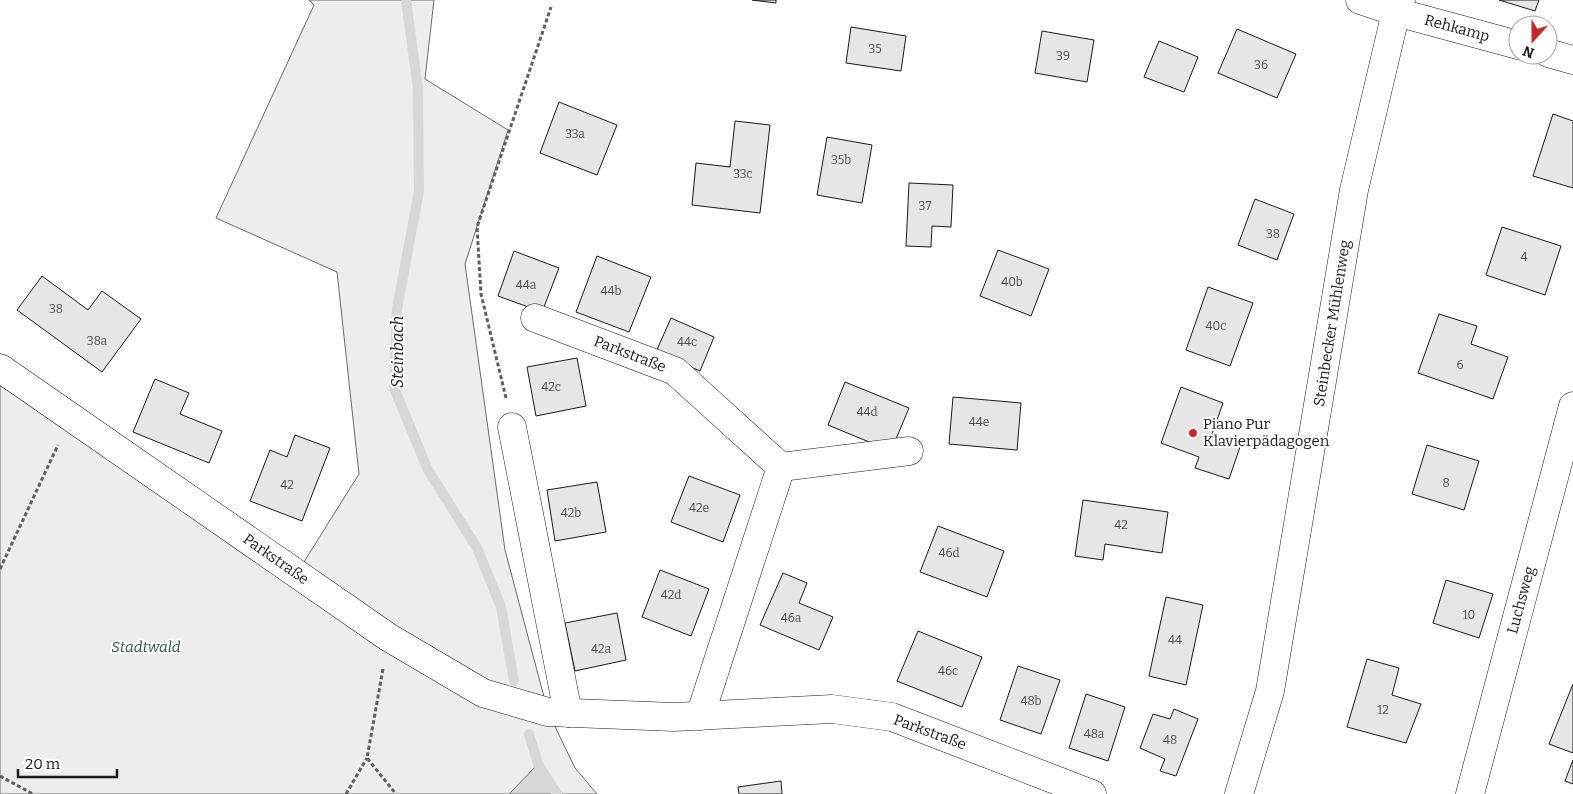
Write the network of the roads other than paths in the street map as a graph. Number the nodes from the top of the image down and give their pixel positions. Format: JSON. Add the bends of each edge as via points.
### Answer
{"nodes":[{"id":1,"x":1360,"y":0,"type":"edge"},
{"id":2,"x":1399,"y":6,"type":"edge"},
{"id":3,"x":1508,"y":42,"type":"edge"},
{"id":4,"x":1558,"y":56,"type":"edge"},
{"id":5,"x":1573,"y":60,"type":"edge"},
{"id":6,"x":535,"y":318,"type":"dead end"},
{"id":7,"x":0,"y":368,"type":"edge"},
{"id":8,"x":1573,"y":406,"type":"edge"},
{"id":9,"x":512,"y":427,"type":"road end"},
{"id":10,"x":909,"y":451,"type":"dead end"},
{"id":11,"x":781,"y":467,"type":"junction"},
{"id":12,"x":568,"y":713,"type":"junction"},
{"id":13,"x":700,"y":716,"type":"junction"},
{"id":14,"x":1092,"y":794,"type":"edge"},
{"id":15,"x":1238,"y":794,"type":"edge"},
{"id":16,"x":1470,"y":794,"type":"edge"}],
"edges":[{"from":1,"to":2,"type":"street","name":"Rehkamp"},
{"from":2,"to":3,"type":"street","name":"Rehkamp"},
{"from":2,"to":15,"type":"street","name":"Steinbecker Mühlenweg","via":[[1354,190],[1270,691]]},
{"from":4,"to":5,"type":"street"},
{"from":6,"to":11,"type":"street","name":"Parkstraße","via":[[675,371]]},
{"from":7,"to":12,"type":"street","name":"Parkstraße","via":[[388,637],[483,693],[548,712]]},
{"from":8,"to":16,"type":"street","name":"Luchsweg"},
{"from":9,"to":12,"type":"street"},
{"from":10,"to":11,"type":"street"},
{"from":11,"to":13,"type":"street"},
{"from":12,"to":13,"type":"street","name":"Parkstraße"},
{"from":13,"to":14,"type":"street","name":"Parkstraße","via":[[832,709],[892,717]]}]}
